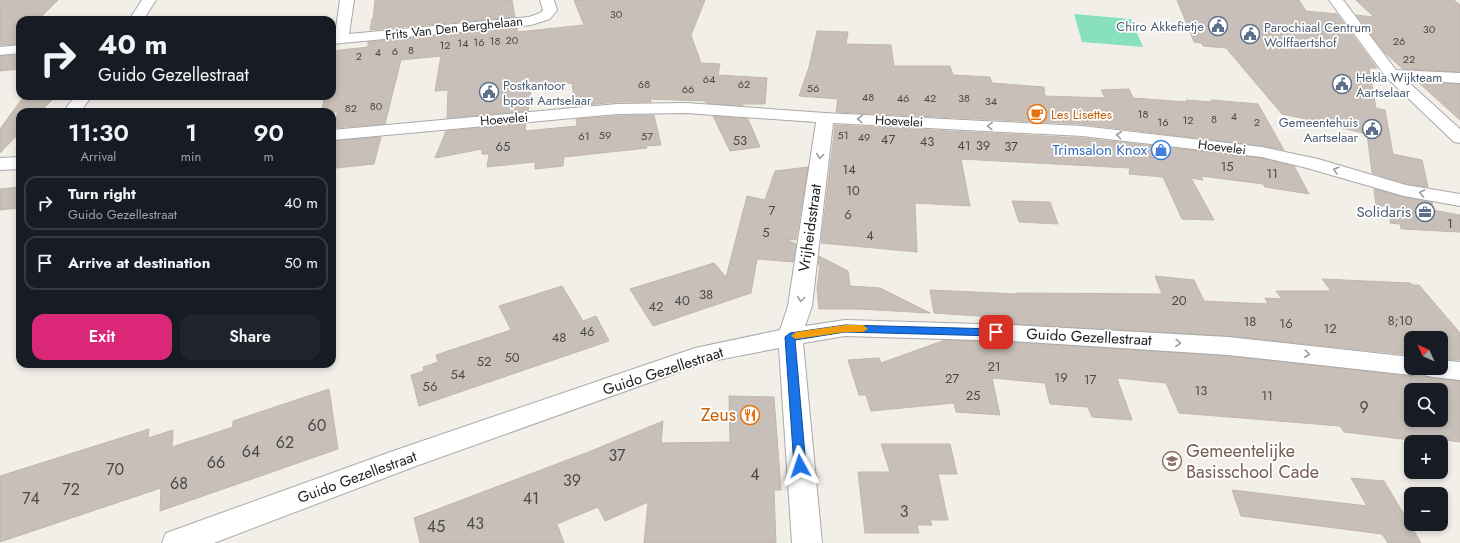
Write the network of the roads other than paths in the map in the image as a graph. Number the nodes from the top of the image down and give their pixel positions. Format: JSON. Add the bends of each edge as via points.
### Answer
{"nodes":[{"id":1,"x":148,"y":0,"type":"edge"},
{"id":2,"x":347,"y":0,"type":"edge"},
{"id":3,"x":547,"y":0,"type":"edge"},
{"id":4,"x":1336,"y":0,"type":"edge"},
{"id":5,"x":138,"y":16,"type":"edge"},
{"id":6,"x":337,"y":25,"type":"edge"},
{"id":7,"x":337,"y":39,"type":"edge"},
{"id":8,"x":16,"y":49,"type":"edge"},
{"id":9,"x":0,"y":51,"type":"edge"},
{"id":10,"x":1391,"y":74,"type":"junction"},
{"id":11,"x":1460,"y":78,"type":"edge"},
{"id":12,"x":81,"y":100,"type":"edge"},
{"id":13,"x":74,"y":108,"type":"edge"},
{"id":14,"x":825,"y":118,"type":"junction"},
{"id":15,"x":336,"y":134,"type":"edge"},
{"id":16,"x":1460,"y":138,"type":"edge"},
{"id":17,"x":16,"y":163,"type":"edge"},
{"id":18,"x":0,"y":164,"type":"edge"},
{"id":19,"x":1460,"y":200,"type":"edge"},
{"id":20,"x":790,"y":337,"type":"junction"},
{"id":21,"x":1404,"y":365,"type":"edge"},
{"id":22,"x":1448,"y":370,"type":"edge"},
{"id":23,"x":1460,"y":371,"type":"edge"},
{"id":24,"x":177,"y":543,"type":"edge"},
{"id":25,"x":807,"y":543,"type":"edge"}],
"edges":[{"from":1,"to":5,"type":"street"},
{"from":2,"to":6,"type":"street"},
{"from":3,"to":7,"type":"street","name":"Frits Van Den Berghelaan","via":[[550,10],[545,16],[531,21]]},
{"from":4,"to":10,"type":"street"},
{"from":6,"to":7,"type":"street"},
{"from":8,"to":9,"type":"street"},
{"from":10,"to":11,"type":"street"},
{"from":10,"to":16,"type":"street"},
{"from":12,"to":13,"type":"street"},
{"from":14,"to":15,"type":"street","name":"Hoevelei","via":[[686,108],[617,109]]},
{"from":19,"to":14,"type":"street","name":"Hoevelei","one_way":true,"via":[[1404,190],[1311,163],[1262,152],[1082,131]]},
{"from":14,"to":20,"type":"street","name":"Vrijheidsstraat","one_way":true,"via":[[800,306]]},
{"from":17,"to":18,"type":"street"},
{"from":20,"to":21,"type":"street","name":"Guido Gezellestraat","one_way":true,"via":[[845,328],[1012,333],[1228,346]]},
{"from":20,"to":24,"type":"street","name":"Guido Gezellestraat","via":[[704,354],[406,458]]},
{"from":20,"to":25,"type":"street"},
{"from":22,"to":23,"type":"street"}]}
